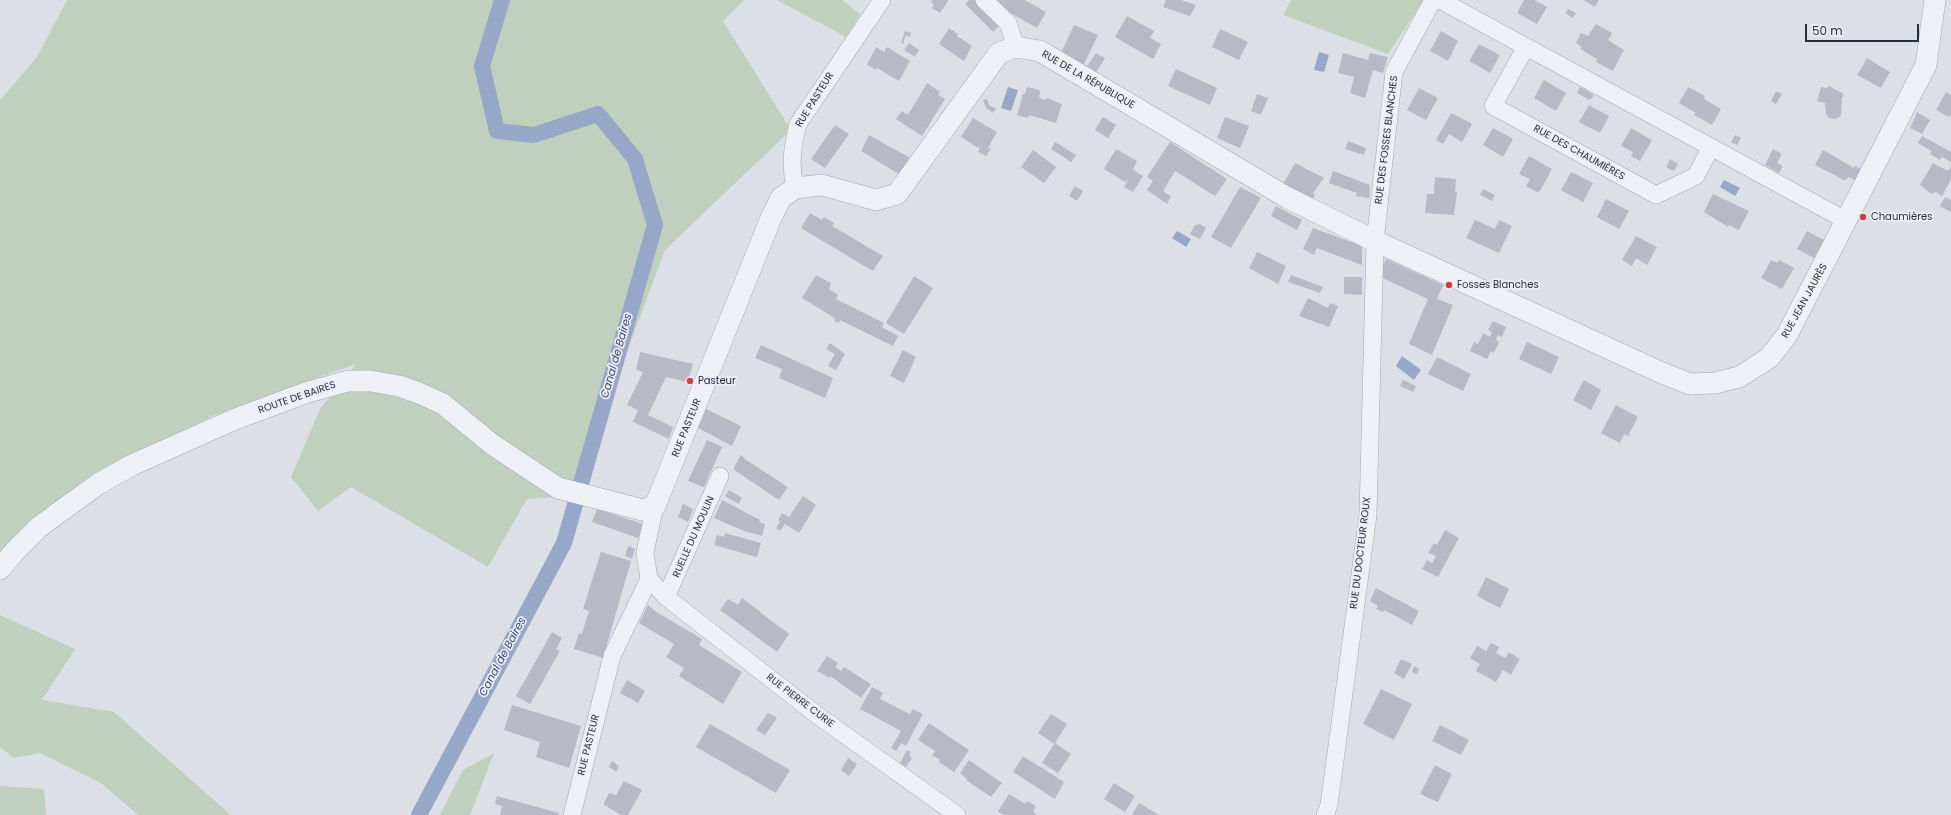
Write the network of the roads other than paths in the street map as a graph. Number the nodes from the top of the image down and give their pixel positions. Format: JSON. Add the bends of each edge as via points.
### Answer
{"nodes":[{"id":1,"x":882,"y":0,"type":"edge"},
{"id":2,"x":984,"y":0,"type":"edge"},
{"id":3,"x":1433,"y":0,"type":"edge"},
{"id":4,"x":1440,"y":0,"type":"edge"},
{"id":5,"x":1935,"y":0,"type":"edge"},
{"id":6,"x":1016,"y":47,"type":"junction"},
{"id":7,"x":1526,"y":47,"type":"junction"},
{"id":8,"x":1711,"y":147,"type":"junction"},
{"id":9,"x":795,"y":188,"type":"junction"},
{"id":10,"x":1847,"y":221,"type":"junction"},
{"id":11,"x":1375,"y":241,"type":"junction"},
{"id":12,"x":720,"y":476,"type":"dead end"},
{"id":13,"x":655,"y":506,"type":"junction"},
{"id":14,"x":0,"y":569,"type":"edge"},
{"id":15,"x":649,"y":579,"type":"junction"},
{"id":16,"x":666,"y":597,"type":"junction"},
{"id":17,"x":572,"y":815,"type":"edge"},
{"id":18,"x":957,"y":815,"type":"edge"},
{"id":19,"x":1325,"y":815,"type":"edge"}],
"edges":[{"from":1,"to":9,"type":"street","name":"RUE PASTEUR","via":[[798,124],[792,147],[791,172]]},
{"from":2,"to":6,"type":"street","via":[[1008,24]]},
{"from":3,"to":11,"type":"street","name":"RUE DES FOSSES BLANCHES","via":[[1394,72]]},
{"from":4,"to":7,"type":"street"},
{"from":5,"to":10,"type":"street","name":"RUE JEAN JAURÈS","via":[[1926,65]]},
{"from":6,"to":9,"type":"street","via":[[999,53],[897,194],[876,200],[822,185]]},
{"from":6,"to":11,"type":"street","name":"RUE DE LA RÉPUBLIQUE","via":[[1040,51],[1288,198]]},
{"from":7,"to":8,"type":"street"},
{"from":7,"to":8,"type":"street","name":"RUE DES CHAUMIÈRES","via":[[1493,106],[1656,195],[1696,176]]},
{"from":8,"to":10,"type":"street"},
{"from":9,"to":13,"type":"street","name":"RUE PASTEUR","via":[[781,198],[771,218]]},
{"from":10,"to":11,"type":"street","name":"RUE JEAN JAURÈS","via":[[1787,335],[1774,353],[1739,377],[1715,383],[1690,384],[1662,373]]},
{"from":11,"to":19,"type":"street","name":"RUE DU DOCTEUR ROUX","via":[[1368,515],[1329,804]]},
{"from":12,"to":16,"type":"street","name":"RUELLE DU MOULIN"},
{"from":13,"to":14,"type":"street","name":"ROUTE DE BAIRES","via":[[643,510],[558,488],[493,445],[443,404],[400,386],[370,381],[348,381],[305,393],[240,418],[132,465],[98,484],[39,527]]},
{"from":13,"to":15,"type":"street","name":"RUE PASTEUR","via":[[645,552]]},
{"from":15,"to":16,"type":"street","name":"RUE PIERRE CURIE"},
{"from":15,"to":17,"type":"street","name":"RUE PASTEUR","via":[[612,656]]},
{"from":16,"to":18,"type":"street","name":"RUE PIERRE CURIE","via":[[817,715]]}]}
